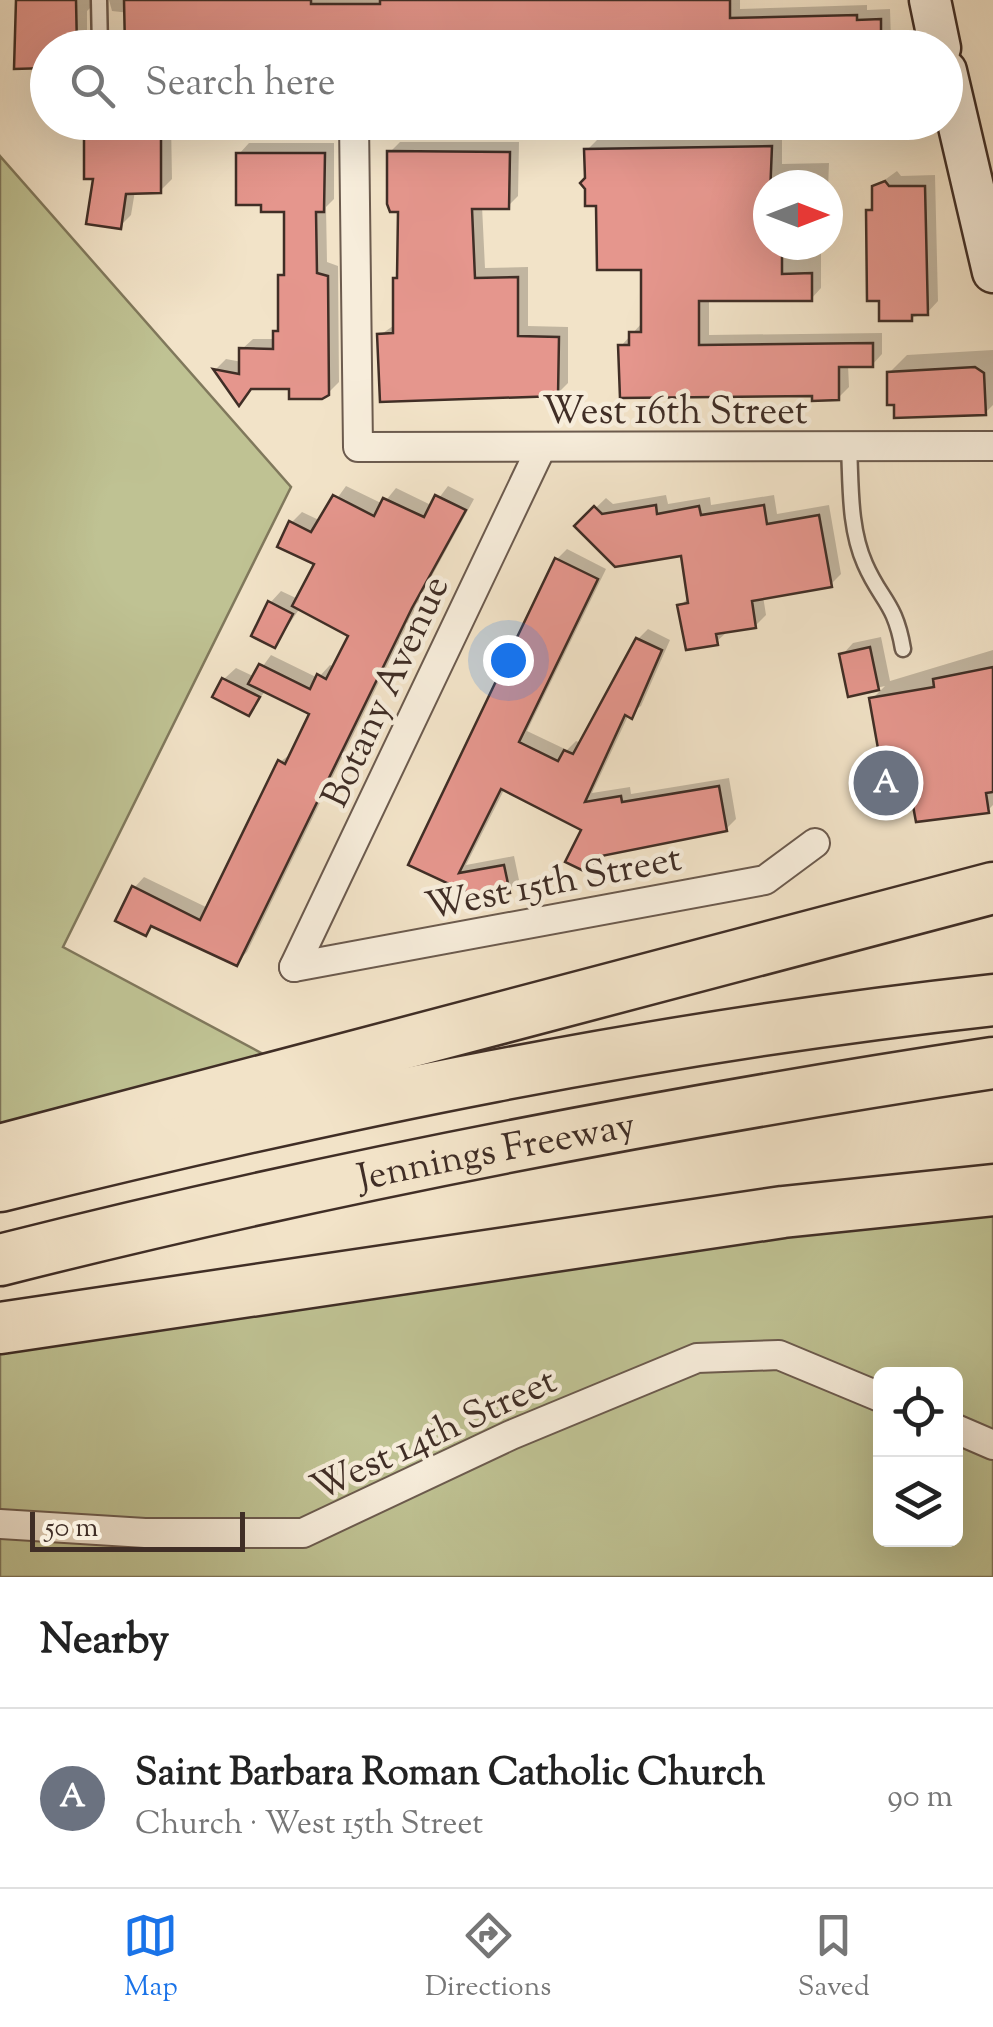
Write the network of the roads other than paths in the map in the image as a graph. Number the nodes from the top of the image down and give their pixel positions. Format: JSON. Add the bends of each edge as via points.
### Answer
{"nodes":[{"id":1,"x":100,"y":0,"type":"edge"},
{"id":2,"x":930,"y":0,"type":"edge"},
{"id":3,"x":100,"y":30,"type":"edge"},
{"id":4,"x":936,"y":30,"type":"edge"},
{"id":5,"x":354,"y":140,"type":"edge"},
{"id":6,"x":961,"y":140,"type":"edge"},
{"id":7,"x":991,"y":259,"type":"edge"},
{"id":8,"x":993,"y":446,"type":"edge"},
{"id":9,"x":849,"y":447,"type":"junction"},
{"id":10,"x":541,"y":448,"type":"junction"},
{"id":11,"x":903,"y":649,"type":"dead end"},
{"id":12,"x":816,"y":844,"type":"dead end"},
{"id":13,"x":993,"y":888,"type":"edge"},
{"id":14,"x":294,"y":967,"type":"joint"},
{"id":15,"x":993,"y":1000,"type":"edge"},
{"id":16,"x":993,"y":1063,"type":"edge"},
{"id":17,"x":0,"y":1150,"type":"edge"},
{"id":18,"x":0,"y":1186,"type":"edge"},
{"id":19,"x":993,"y":1190,"type":"edge"},
{"id":20,"x":0,"y":1260,"type":"edge"},
{"id":21,"x":0,"y":1328,"type":"edge"},
{"id":22,"x":873,"y":1394,"type":"edge"},
{"id":23,"x":963,"y":1432,"type":"edge"},
{"id":24,"x":993,"y":1445,"type":"edge"},
{"id":25,"x":0,"y":1524,"type":"edge"}],
"edges":[{"from":1,"to":3,"type":"lane"},
{"from":2,"to":4,"type":"main road"},
{"from":5,"to":10,"type":"street","name":"West 16th Street","via":[[358,448]]},
{"from":6,"to":7,"type":"main road"},
{"from":8,"to":9,"type":"street","name":"West 16th Street"},
{"from":9,"to":10,"type":"street","name":"West 16th Street"},
{"from":9,"to":11,"type":"lane","via":[[859,546],[895,611]]},
{"from":10,"to":14,"type":"street","name":"Botany Avenue"},
{"from":12,"to":14,"type":"street","name":"West 15th Street","via":[[764,880]]},
{"from":13,"to":17,"type":"highway"},
{"from":15,"to":18,"type":"highway","name":"Jennings Freeway","via":[[591,1054]]},
{"from":16,"to":20,"type":"highway","name":"Jennings Freeway","via":[[523,1141]]},
{"from":19,"to":21,"type":"highway","via":[[783,1212]]},
{"from":22,"to":25,"type":"street","name":"West 14th Street","via":[[778,1356],[697,1358],[511,1435],[303,1533]]},
{"from":23,"to":24,"type":"street"}]}
